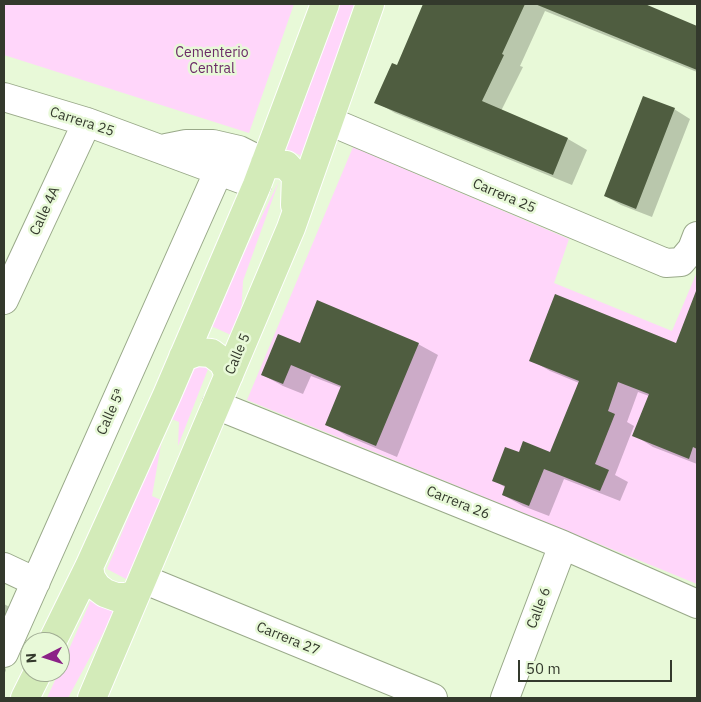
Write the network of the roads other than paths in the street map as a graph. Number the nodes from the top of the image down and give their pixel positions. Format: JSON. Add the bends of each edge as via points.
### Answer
{"nodes":[{"id":1,"x":325,"y":4,"type":"edge"},
{"id":2,"x":370,"y":4,"type":"edge"},
{"id":3,"x":4,"y":98,"type":"edge"},
{"id":4,"x":329,"y":121,"type":"junction"},
{"id":5,"x":87,"y":122,"type":"junction"},
{"id":6,"x":159,"y":149,"type":"junction"},
{"id":7,"x":219,"y":170,"type":"junction"},
{"id":8,"x":261,"y":174,"type":"junction"},
{"id":9,"x":291,"y":228,"type":"junction"},
{"id":10,"x":697,"y":236,"type":"edge"},
{"id":11,"x":4,"y":300,"type":"edge"},
{"id":12,"x":183,"y":357,"type":"junction"},
{"id":13,"x":229,"y":375,"type":"junction"},
{"id":14,"x":216,"y":405,"type":"junction"},
{"id":15,"x":563,"y":545,"type":"junction"},
{"id":16,"x":4,"y":567,"type":"edge"},
{"id":17,"x":89,"y":567,"type":"junction"},
{"id":18,"x":36,"y":582,"type":"junction"},
{"id":19,"x":140,"y":586,"type":"junction"},
{"id":20,"x":697,"y":604,"type":"edge"},
{"id":21,"x":57,"y":632,"type":"edge"},
{"id":22,"x":4,"y":654,"type":"edge"},
{"id":23,"x":33,"y":682,"type":"edge"},
{"id":24,"x":25,"y":698,"type":"edge"},
{"id":25,"x":92,"y":698,"type":"edge"},
{"id":26,"x":433,"y":698,"type":"edge"},
{"id":27,"x":505,"y":698,"type":"edge"}],
"edges":[{"from":1,"to":8,"type":"main road"},
{"from":2,"to":4,"type":"main road","name":"Calle 5"},
{"from":3,"to":5,"type":"street","name":"Carrera 25"},
{"from":4,"to":9,"type":"main road","name":"Calle 5"},
{"from":4,"to":10,"type":"street","name":"Carrera 25","via":[[666,263],[681,262],[692,249]]},
{"from":5,"to":6,"type":"street","name":"Carrera 25"},
{"from":5,"to":11,"type":"street","name":"Calle 4A"},
{"from":6,"to":7,"type":"street","name":"Carrera 25"},
{"from":6,"to":8,"type":"street","via":[[213,144],[239,150]]},
{"from":7,"to":8,"type":"street","name":"Carrera 25"},
{"from":7,"to":18,"type":"street","name":"Calle 5ª"},
{"from":8,"to":9,"type":"main road","via":[[286,165],[296,176]]},
{"from":8,"to":12,"type":"main road"},
{"from":9,"to":13,"type":"main road","name":"Calle 5"},
{"from":12,"to":13,"type":"main road","via":[[197,352],[211,353],[223,362]]},
{"from":12,"to":17,"type":"main road"},
{"from":13,"to":14,"type":"main road","name":"Calle 5"},
{"from":14,"to":15,"type":"street","name":"Carrera 26"},
{"from":14,"to":19,"type":"main road","name":"Calle 5"},
{"from":15,"to":20,"type":"street","name":"Carrera 26"},
{"from":15,"to":27,"type":"street","name":"Calle 6"},
{"from":16,"to":18,"type":"street"},
{"from":17,"to":19,"type":"main road","via":[[91,578],[105,593],[126,597]]},
{"from":17,"to":21,"type":"main road"},
{"from":18,"to":22,"type":"street","name":"Calle 5ª"},
{"from":19,"to":25,"type":"main road","name":"Calle 5"},
{"from":19,"to":26,"type":"street","name":"Carrera 27"},
{"from":23,"to":24,"type":"main road"}]}
